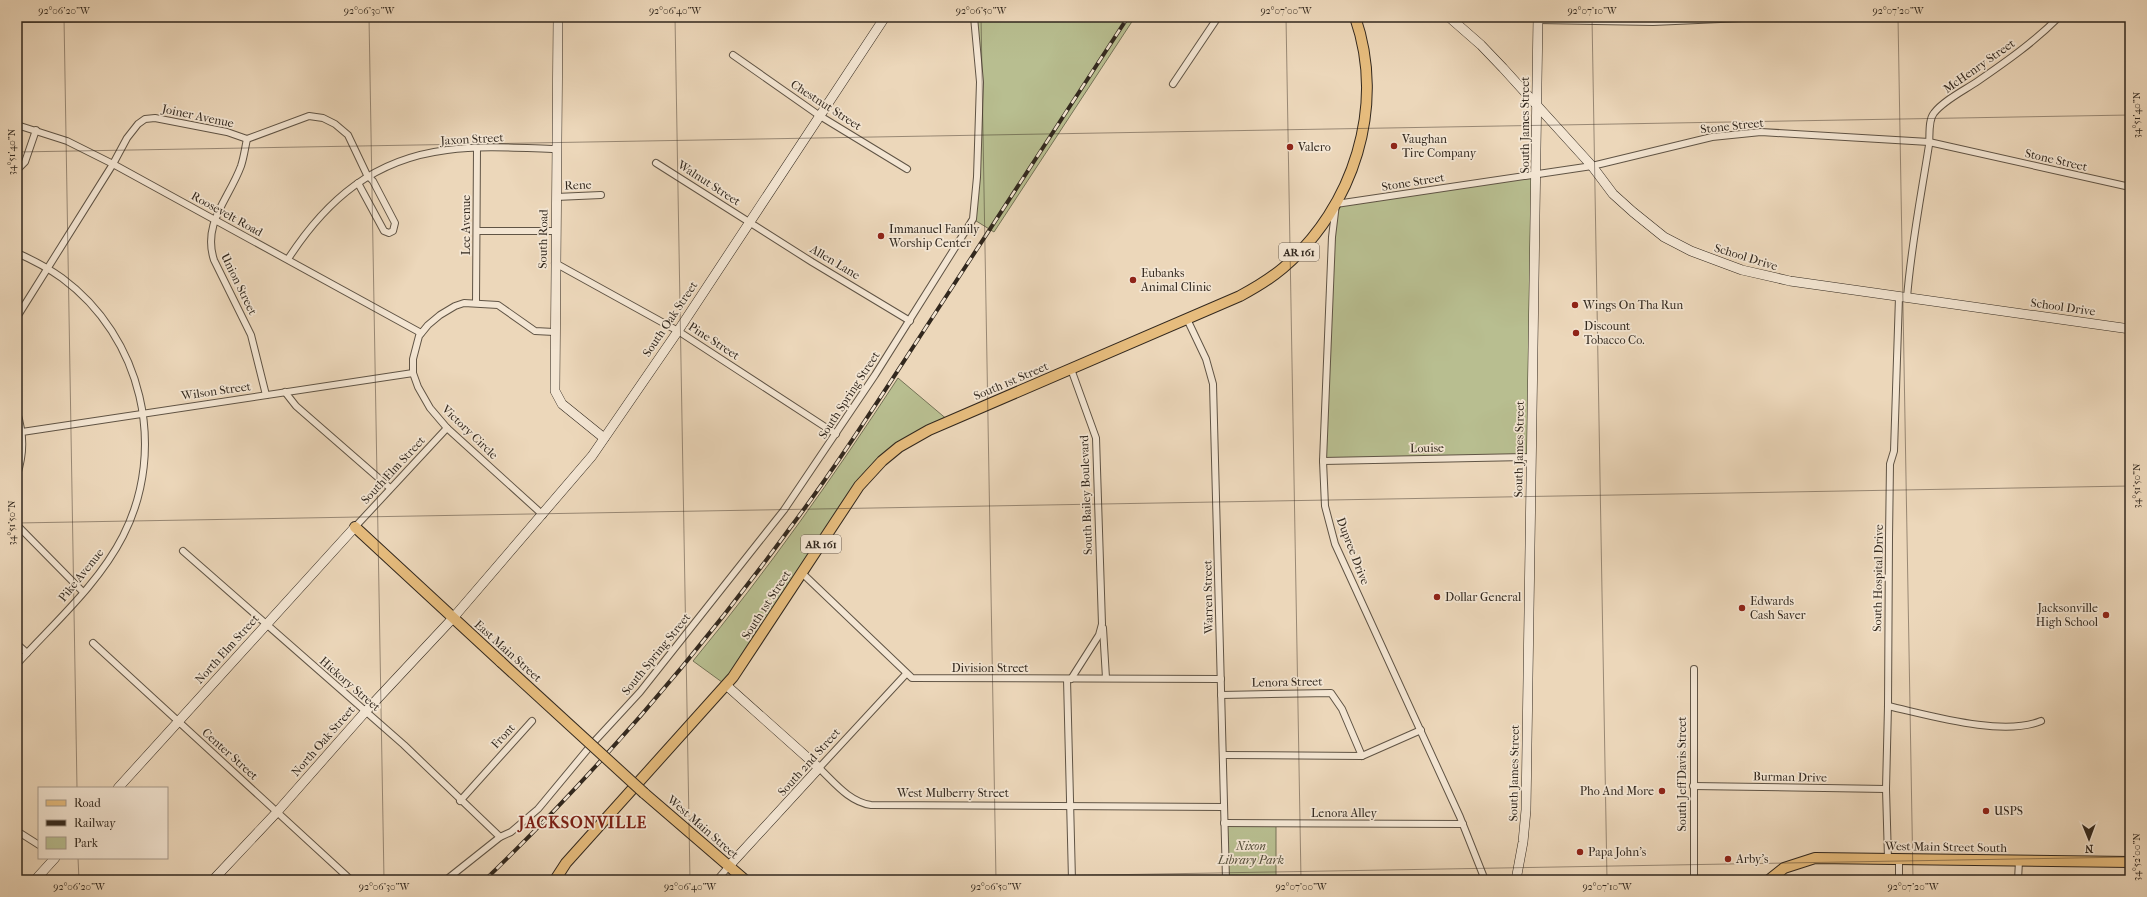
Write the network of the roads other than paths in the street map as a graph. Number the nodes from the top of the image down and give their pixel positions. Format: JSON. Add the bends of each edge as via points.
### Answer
{"nodes":[{"id":1,"x":230,"y":17,"type":"edge"},
{"id":2,"x":558,"y":17,"type":"edge"},
{"id":3,"x":885,"y":17,"type":"edge"},
{"id":4,"x":974,"y":17,"type":"edge"},
{"id":5,"x":1218,"y":17,"type":"edge"},
{"id":6,"x":1355,"y":17,"type":"edge"},
{"id":7,"x":1449,"y":17,"type":"edge"},
{"id":8,"x":1766,"y":17,"type":"edge"},
{"id":9,"x":2058,"y":17,"type":"edge"},
{"id":10,"x":73,"y":18,"type":"edge"},
{"id":11,"x":1538,"y":18,"type":"edge"},
{"id":12,"x":17,"y":19,"type":"edge"},
{"id":13,"x":734,"y":55,"type":"dead end"},
{"id":14,"x":1173,"y":84,"type":"dead end"},
{"id":15,"x":1537,"y":105,"type":"junction"},
{"id":16,"x":820,"y":116,"type":"junction"},
{"id":17,"x":17,"y":125,"type":"edge"},
{"id":18,"x":36,"y":130,"type":"junction"},
{"id":19,"x":247,"y":139,"type":"junction"},
{"id":20,"x":1929,"y":142,"type":"junction"},
{"id":21,"x":477,"y":148,"type":"junction"},
{"id":22,"x":556,"y":149,"type":"junction"},
{"id":23,"x":656,"y":163,"type":"dead end"},
{"id":24,"x":113,"y":164,"type":"junction"},
{"id":25,"x":1592,"y":166,"type":"junction"},
{"id":26,"x":17,"y":170,"type":"edge"},
{"id":27,"x":908,"y":170,"type":"dead end"},
{"id":28,"x":1537,"y":174,"type":"junction"},
{"id":29,"x":369,"y":177,"type":"junction"},
{"id":30,"x":358,"y":183,"type":"junction"},
{"id":31,"x":2130,"y":187,"type":"edge"},
{"id":32,"x":601,"y":195,"type":"dead end"},
{"id":33,"x":556,"y":197,"type":"junction"},
{"id":34,"x":1336,"y":204,"type":"junction"},
{"id":35,"x":215,"y":221,"type":"junction"},
{"id":36,"x":749,"y":222,"type":"junction"},
{"id":37,"x":477,"y":231,"type":"junction"},
{"id":38,"x":555,"y":231,"type":"junction"},
{"id":39,"x":17,"y":253,"type":"edge"},
{"id":40,"x":288,"y":259,"type":"junction"},
{"id":41,"x":555,"y":264,"type":"junction"},
{"id":42,"x":47,"y":268,"type":"junction"},
{"id":43,"x":1903,"y":297,"type":"junction"},
{"id":44,"x":476,"y":303,"type":"junction"},
{"id":45,"x":17,"y":317,"type":"edge"},
{"id":46,"x":1187,"y":319,"type":"junction"},
{"id":47,"x":910,"y":321,"type":"junction"},
{"id":48,"x":2130,"y":329,"type":"edge"},
{"id":49,"x":678,"y":330,"type":"junction"},
{"id":50,"x":554,"y":332,"type":"junction"},
{"id":51,"x":421,"y":333,"type":"junction"},
{"id":52,"x":1071,"y":369,"type":"junction"},
{"id":53,"x":413,"y":373,"type":"junction"},
{"id":54,"x":285,"y":392,"type":"junction"},
{"id":55,"x":266,"y":395,"type":"junction"},
{"id":56,"x":17,"y":412,"type":"edge"},
{"id":57,"x":143,"y":413,"type":"junction"},
{"id":58,"x":447,"y":428,"type":"junction"},
{"id":59,"x":22,"y":432,"type":"junction"},
{"id":60,"x":836,"y":434,"type":"junction"},
{"id":61,"x":604,"y":438,"type":"junction"},
{"id":62,"x":1531,"y":457,"type":"junction"},
{"id":63,"x":1323,"y":461,"type":"junction"},
{"id":64,"x":17,"y":475,"type":"edge"},
{"id":65,"x":390,"y":488,"type":"junction"},
{"id":66,"x":542,"y":515,"type":"junction"},
{"id":67,"x":17,"y":525,"type":"edge"},
{"id":68,"x":355,"y":527,"type":"junction"},
{"id":69,"x":183,"y":551,"type":"dead end"},
{"id":70,"x":802,"y":573,"type":"junction"},
{"id":71,"x":83,"y":592,"type":"junction"},
{"id":72,"x":453,"y":618,"type":"junction"},
{"id":73,"x":1102,"y":624,"type":"junction"},
{"id":74,"x":265,"y":625,"type":"junction"},
{"id":75,"x":93,"y":643,"type":"dead end"},
{"id":76,"x":17,"y":644,"type":"edge"},
{"id":77,"x":27,"y":653,"type":"junction"},
{"id":78,"x":17,"y":664,"type":"edge"},
{"id":79,"x":1694,"y":669,"type":"dead end"},
{"id":80,"x":906,"y":674,"type":"junction"},
{"id":81,"x":1106,"y":678,"type":"junction"},
{"id":82,"x":1069,"y":679,"type":"junction"},
{"id":83,"x":1221,"y":680,"type":"junction"},
{"id":84,"x":726,"y":685,"type":"junction"},
{"id":85,"x":1221,"y":695,"type":"junction"},
{"id":86,"x":1888,"y":706,"type":"junction"},
{"id":87,"x":366,"y":711,"type":"junction"},
{"id":88,"x":532,"y":721,"type":"dead end"},
{"id":89,"x":2041,"y":721,"type":"dead end"},
{"id":90,"x":178,"y":722,"type":"junction"},
{"id":91,"x":1421,"y":730,"type":"junction"},
{"id":92,"x":1223,"y":755,"type":"junction"},
{"id":93,"x":1362,"y":756,"type":"junction"},
{"id":94,"x":819,"y":768,"type":"junction"},
{"id":95,"x":1693,"y":786,"type":"junction"},
{"id":96,"x":119,"y":787,"type":"edge"},
{"id":97,"x":1886,"y":789,"type":"junction"},
{"id":98,"x":644,"y":793,"type":"joint"},
{"id":99,"x":460,"y":801,"type":"junction"},
{"id":100,"x":1070,"y":806,"type":"junction"},
{"id":101,"x":1224,"y":807,"type":"junction"},
{"id":102,"x":277,"y":812,"type":"junction"},
{"id":103,"x":1224,"y":823,"type":"junction"},
{"id":104,"x":1462,"y":824,"type":"junction"},
{"id":105,"x":17,"y":831,"type":"edge"},
{"id":106,"x":500,"y":837,"type":"junction"},
{"id":107,"x":38,"y":844,"type":"edge"},
{"id":108,"x":53,"y":859,"type":"edge"},
{"id":109,"x":1888,"y":859,"type":"junction"},
{"id":110,"x":1899,"y":860,"type":"junction"},
{"id":111,"x":2019,"y":861,"type":"junction"},
{"id":112,"x":2130,"y":862,"type":"edge"},
{"id":113,"x":730,"y":866,"type":"junction"},
{"id":114,"x":35,"y":880,"type":"edge"},
{"id":115,"x":213,"y":880,"type":"edge"},
{"id":116,"x":351,"y":880,"type":"edge"},
{"id":117,"x":446,"y":880,"type":"edge"},
{"id":118,"x":555,"y":880,"type":"edge"},
{"id":119,"x":718,"y":880,"type":"edge"},
{"id":120,"x":745,"y":880,"type":"edge"},
{"id":121,"x":1072,"y":880,"type":"edge"},
{"id":122,"x":1226,"y":880,"type":"edge"},
{"id":123,"x":1485,"y":880,"type":"edge"},
{"id":124,"x":1516,"y":880,"type":"edge"},
{"id":125,"x":1694,"y":880,"type":"edge"},
{"id":126,"x":1769,"y":880,"type":"edge"},
{"id":127,"x":1899,"y":880,"type":"edge"},
{"id":128,"x":2018,"y":880,"type":"edge"}],
"edges":[{"from":1,"to":10,"type":"street"},
{"from":2,"to":22,"type":"street","name":"South Road"},
{"from":3,"to":16,"type":"street","name":"South Oak Street"},
{"from":4,"to":47,"type":"street","name":"South Spring Street","via":[[980,82],[978,177],[974,219]]},
{"from":5,"to":14,"type":"street"},
{"from":6,"to":34,"type":"main road","name":"South 1st Street","number":"AR 161","via":[[1363,47],[1366,108],[1363,130],[1348,181]]},
{"from":7,"to":15,"type":"street","name":"School Drive","via":[[1481,45]]},
{"from":8,"to":11,"type":"street","via":[[1653,22]]},
{"from":9,"to":20,"type":"street","name":"McHenry Street","via":[[2040,36],[1935,112],[1931,117]]},
{"from":10,"to":12,"type":"street"},
{"from":11,"to":15,"type":"street","name":"South James Street"},
{"from":13,"to":16,"type":"street","name":"Chestnut Street"},
{"from":15,"to":25,"type":"street","name":"School Drive"},
{"from":15,"to":28,"type":"street","name":"South James Street"},
{"from":16,"to":27,"type":"street","name":"Chestnut Street"},
{"from":16,"to":36,"type":"street","name":"South Oak Street"},
{"from":17,"to":18,"type":"street","name":"Roosevelt Road"},
{"from":18,"to":24,"type":"street","name":"Roosevelt Road","via":[[67,141]]},
{"from":18,"to":26,"type":"street","via":[[25,162]]},
{"from":19,"to":24,"type":"street","name":"Joiner Avenue","via":[[226,132],[151,118],[138,124]]},
{"from":19,"to":29,"type":"street","name":"Joiner Avenue","via":[[297,118],[316,116],[343,129]]},
{"from":19,"to":35,"type":"street","name":"Union Street","via":[[241,165]]},
{"from":20,"to":25,"type":"street","name":"Stone Street","via":[[1761,132],[1712,137]]},
{"from":20,"to":31,"type":"street","name":"Stone Street"},
{"from":20,"to":43,"type":"street","name":"McHenry Street"},
{"from":21,"to":22,"type":"street","name":"Jaxon Street"},
{"from":21,"to":29,"type":"street","name":"Jaxon Street","via":[[428,153]]},
{"from":21,"to":37,"type":"street","name":"Lee Avenue"},
{"from":22,"to":33,"type":"street","name":"South Road"},
{"from":23,"to":36,"type":"street","name":"Walnut Street"},
{"from":24,"to":35,"type":"street","name":"Roosevelt Road"},
{"from":24,"to":42,"type":"street","name":"Joiner Avenue"},
{"from":25,"to":28,"type":"street","name":"Stone Street"},
{"from":25,"to":43,"type":"street","name":"School Drive","via":[[1613,194],[1633,212],[1670,240],[1704,256],[1766,277]]},
{"from":28,"to":34,"type":"street","name":"Stone Street"},
{"from":28,"to":62,"type":"street","name":"South James Street"},
{"from":29,"to":30,"type":"street","name":"Jaxon Street"},
{"from":29,"to":30,"type":"street","via":[[395,223],[393,231],[384,231]]},
{"from":30,"to":40,"type":"street","name":"Jaxon Street","via":[[331,203],[313,223]]},
{"from":32,"to":33,"type":"street","name":"Rene"},
{"from":33,"to":38,"type":"street","name":"South Road"},
{"from":34,"to":46,"type":"main road","name":"South 1st Street","number":"AR 161","via":[[1319,229],[1282,269],[1240,296]]},
{"from":34,"to":63,"type":"street","name":"Dupree Drive","via":[[1332,237]]},
{"from":35,"to":40,"type":"street","name":"Roosevelt Road"},
{"from":35,"to":55,"type":"street","name":"Union Street","via":[[210,234],[210,248],[251,335]]},
{"from":36,"to":47,"type":"street","name":"Allen Lane"},
{"from":36,"to":49,"type":"street","name":"South Oak Street"},
{"from":37,"to":38,"type":"street"},
{"from":37,"to":44,"type":"street","name":"Lee Avenue"},
{"from":38,"to":41,"type":"street","name":"South Road"},
{"from":39,"to":42,"type":"street","name":"Pike Avenue"},
{"from":40,"to":51,"type":"street","name":"Roosevelt Road"},
{"from":41,"to":49,"type":"street","name":"Pine Street"},
{"from":41,"to":50,"type":"street","name":"South Road"},
{"from":42,"to":45,"type":"street","name":"Joiner Avenue"},
{"from":42,"to":57,"type":"street","name":"Pike Avenue","via":[[75,289],[101,316],[113,333],[132,371]]},
{"from":43,"to":48,"type":"street","name":"School Drive"},
{"from":43,"to":86,"type":"street","name":"South Hospital Drive","via":[[1894,450],[1890,464]]},
{"from":44,"to":50,"type":"street","name":"Victory Circle","via":[[503,307],[535,331]]},
{"from":44,"to":51,"type":"street","name":"Victory Circle","via":[[455,306],[440,315]]},
{"from":46,"to":52,"type":"main road","name":"South 1st Street","number":"AR 161"},
{"from":46,"to":83,"type":"street","name":"Warren Street","via":[[1206,359],[1213,384]]},
{"from":47,"to":60,"type":"street","name":"South Spring Street"},
{"from":49,"to":60,"type":"street","name":"Pine Street"},
{"from":49,"to":61,"type":"street","name":"South Oak Street"},
{"from":50,"to":61,"type":"street","name":"South Road","via":[[557,398]]},
{"from":51,"to":53,"type":"street","name":"Victory Circle","via":[[415,346]]},
{"from":52,"to":70,"type":"main road","name":"South 1st Street","number":"AR 161","via":[[936,427],[895,451],[859,486]]},
{"from":52,"to":73,"type":"street","name":"South Bailey Boulevard","via":[[1096,438]]},
{"from":53,"to":54,"type":"street","name":"Wilson Street"},
{"from":53,"to":58,"type":"street","name":"Victory Circle","via":[[424,400]]},
{"from":54,"to":55,"type":"street","name":"Wilson Street"},
{"from":54,"to":65,"type":"street","via":[[296,406]]},
{"from":55,"to":57,"type":"street","name":"Wilson Street"},
{"from":56,"to":59,"type":"street"},
{"from":57,"to":59,"type":"street","name":"Wilson Street"},
{"from":57,"to":71,"type":"street","name":"Pike Avenue","via":[[146,455],[134,512],[113,554]]},
{"from":58,"to":65,"type":"street","name":"South Elm Street"},
{"from":58,"to":66,"type":"street","name":"Victory Circle"},
{"from":59,"to":64,"type":"street","via":[[22,457]]},
{"from":60,"to":106,"type":"street","name":"South Spring Street","via":[[784,510],[640,692],[592,744],[538,809],[511,832]]},
{"from":61,"to":66,"type":"street","name":"South Oak Street"},
{"from":62,"to":63,"type":"street","name":"Louise"},
{"from":62,"to":124,"type":"street","name":"South James Street","via":[[1526,810]]},
{"from":63,"to":91,"type":"street","name":"Dupree Drive","via":[[1325,506],[1335,544]]},
{"from":65,"to":68,"type":"street","name":"South Elm Street"},
{"from":66,"to":72,"type":"street","name":"South Oak Street"},
{"from":67,"to":71,"type":"street"},
{"from":68,"to":72,"type":"main road","name":"East Main Street"},
{"from":68,"to":74,"type":"street","name":"North Elm Street"},
{"from":69,"to":74,"type":"street","name":"Hickory Street"},
{"from":70,"to":80,"type":"street","name":"Division Street"},
{"from":70,"to":84,"type":"main road","name":"South 1st Street","number":"AR 161"},
{"from":71,"to":77,"type":"street","name":"Pike Avenue"},
{"from":72,"to":87,"type":"street","name":"North Oak Street"},
{"from":72,"to":98,"type":"main road","name":"East Main Street","bridge":true},
{"from":73,"to":81,"type":"street","name":"South Bailey Boulevard"},
{"from":73,"to":82,"type":"street","name":"South Bailey Boulevard","via":[[1099,635]]},
{"from":74,"to":87,"type":"street","name":"Hickory Street"},
{"from":74,"to":90,"type":"street","name":"North Elm Street"},
{"from":75,"to":90,"type":"street","name":"Center Street"},
{"from":76,"to":77,"type":"street"},
{"from":77,"to":78,"type":"street","name":"Pike Avenue"},
{"from":79,"to":95,"type":"street","name":"South Jeff Davis Street"},
{"from":80,"to":82,"type":"street","name":"Division Street","via":[[919,679]]},
{"from":80,"to":94,"type":"street","name":"South 2nd Street"},
{"from":81,"to":82,"type":"street","name":"Division Street"},
{"from":81,"to":83,"type":"street","name":"Division Street"},
{"from":82,"to":100,"type":"street"},
{"from":83,"to":85,"type":"street","name":"Warren Street"},
{"from":84,"to":94,"type":"street","name":"West Mulberry Street"},
{"from":84,"to":118,"type":"main road","name":"South 1st Street","number":"AR 161","via":[[566,863]]},
{"from":85,"to":92,"type":"street","name":"Warren Street"},
{"from":85,"to":93,"type":"street","name":"Lenora Street","via":[[1331,693],[1342,709]]},
{"from":86,"to":89,"type":"street","via":[[1950,721],[1986,725],[2031,725]]},
{"from":86,"to":97,"type":"street","name":"South Hospital Drive"},
{"from":87,"to":99,"type":"street","name":"Hickory Street"},
{"from":87,"to":102,"type":"street","name":"North Oak Street"},
{"from":88,"to":99,"type":"street","name":"Front"},
{"from":90,"to":96,"type":"street","name":"North Elm Street"},
{"from":90,"to":102,"type":"street","name":"Center Street"},
{"from":91,"to":93,"type":"street"},
{"from":91,"to":104,"type":"street","name":"Dupree Drive"},
{"from":92,"to":93,"type":"street"},
{"from":92,"to":101,"type":"street","name":"Warren Street"},
{"from":94,"to":100,"type":"street","name":"West Mulberry Street","via":[[852,798],[866,804]]},
{"from":94,"to":113,"type":"street","name":"South 2nd Street"},
{"from":95,"to":97,"type":"street","name":"Burman Drive"},
{"from":95,"to":125,"type":"street","name":"South Jeff Davis Street"},
{"from":97,"to":109,"type":"street","name":"South Hospital Drive"},
{"from":98,"to":113,"type":"main road","name":"West Main Street"},
{"from":99,"to":106,"type":"street","name":"Hickory Street"},
{"from":100,"to":101,"type":"street","name":"West Mulberry Street"},
{"from":100,"to":121,"type":"street"},
{"from":101,"to":103,"type":"street","name":"Warren Street"},
{"from":102,"to":115,"type":"street","name":"North Oak Street"},
{"from":102,"to":116,"type":"street","name":"Center Street"},
{"from":103,"to":104,"type":"street","name":"Lenora Alley"},
{"from":103,"to":122,"type":"street","name":"Warren Street"},
{"from":104,"to":123,"type":"street","name":"Dupree Drive"},
{"from":105,"to":107,"type":"street"},
{"from":106,"to":117,"type":"street","name":"South Spring Street"},
{"from":108,"to":114,"type":"street"},
{"from":109,"to":110,"type":"main road","name":"West Main Street South"},
{"from":109,"to":126,"type":"main road","name":"West Main Street South","via":[[1815,858],[1784,868]]},
{"from":110,"to":111,"type":"main road","name":"West Main Street South"},
{"from":110,"to":127,"type":"street"},
{"from":111,"to":112,"type":"main road","name":"West Main Street South"},
{"from":111,"to":128,"type":"street"},
{"from":113,"to":119,"type":"street"},
{"from":113,"to":120,"type":"main road","name":"West Main Street"}]}
